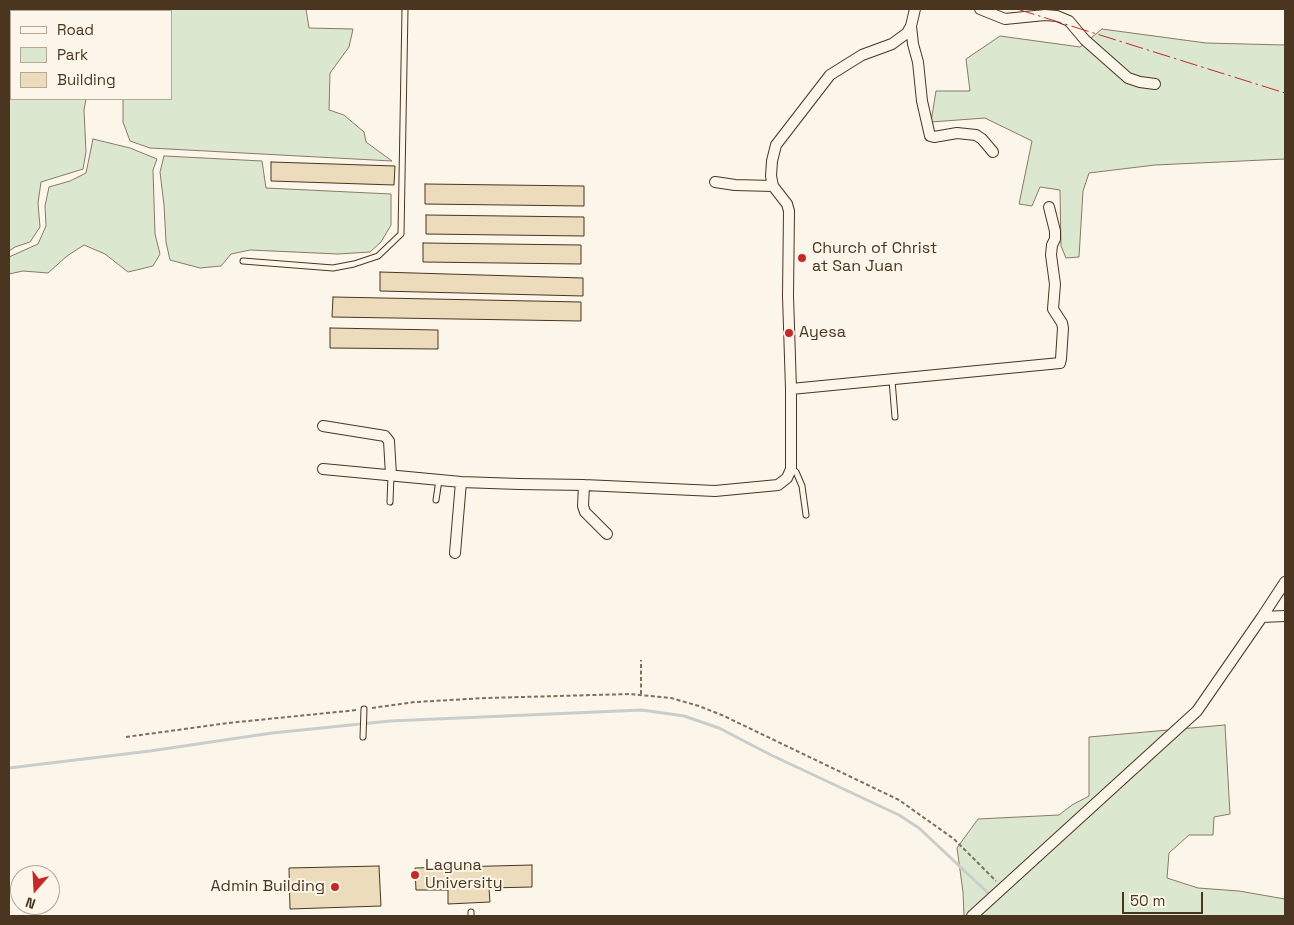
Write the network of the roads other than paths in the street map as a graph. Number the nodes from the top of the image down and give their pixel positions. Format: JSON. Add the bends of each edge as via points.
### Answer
{"nodes":[{"id":1,"x":405,"y":9,"type":"edge"},
{"id":2,"x":915,"y":9,"type":"edge"},
{"id":3,"x":980,"y":9,"type":"edge"},
{"id":4,"x":911,"y":26,"type":"junction"},
{"id":5,"x":1155,"y":84,"type":"dead end"},
{"id":6,"x":993,"y":152,"type":"dead end"},
{"id":7,"x":716,"y":182,"type":"dead end"},
{"id":8,"x":773,"y":186,"type":"junction"},
{"id":9,"x":1049,"y":207,"type":"dead end"},
{"id":10,"x":243,"y":261,"type":"dead end"},
{"id":11,"x":892,"y":380,"type":"junction"},
{"id":12,"x":792,"y":389,"type":"junction"},
{"id":13,"x":895,"y":417,"type":"dead end"},
{"id":14,"x":323,"y":426,"type":"dead end"},
{"id":15,"x":323,"y":469,"type":"dead end"},
{"id":16,"x":791,"y":469,"type":"junction"},
{"id":17,"x":391,"y":475,"type":"junction"},
{"id":18,"x":439,"y":480,"type":"junction"},
{"id":19,"x":461,"y":482,"type":"junction"},
{"id":20,"x":584,"y":485,"type":"junction"},
{"id":21,"x":436,"y":500,"type":"dead end"},
{"id":22,"x":390,"y":502,"type":"dead end"},
{"id":23,"x":806,"y":515,"type":"dead end"},
{"id":24,"x":607,"y":534,"type":"dead end"},
{"id":25,"x":455,"y":554,"type":"dead end"},
{"id":26,"x":1285,"y":582,"type":"edge"},
{"id":27,"x":1285,"y":616,"type":"edge"},
{"id":28,"x":1262,"y":617,"type":"junction"},
{"id":29,"x":364,"y":709,"type":"road end"},
{"id":30,"x":363,"y":737,"type":"dead end"},
{"id":31,"x":972,"y":916,"type":"edge"}],
"edges":[{"from":1,"to":10,"type":"lane","via":[[401,234],[378,256],[333,268]]},
{"from":2,"to":4,"type":"street"},
{"from":3,"to":5,"type":"street","via":[[1005,19],[1045,15],[1069,21],[1085,40],[1128,78]]},
{"from":4,"to":6,"type":"street","via":[[928,133],[934,137],[957,133],[976,135]]},
{"from":4,"to":8,"type":"street","via":[[892,44],[862,55],[830,75],[776,145],[772,161]]},
{"from":7,"to":8,"type":"street"},
{"from":8,"to":12,"type":"street","via":[[789,211]]},
{"from":9,"to":11,"type":"street","via":[[1055,231],[1051,255],[1055,284],[1053,309],[1063,328],[1060,363]]},
{"from":11,"to":12,"type":"street"},
{"from":11,"to":13,"type":"lane"},
{"from":12,"to":16,"type":"street"},
{"from":14,"to":17,"type":"street","via":[[385,436],[389,441]]},
{"from":15,"to":17,"type":"street"},
{"from":16,"to":20,"type":"street","via":[[787,478],[778,485],[715,491]]},
{"from":16,"to":23,"type":"lane","via":[[796,472],[802,486]]},
{"from":17,"to":18,"type":"street"},
{"from":17,"to":22,"type":"lane"},
{"from":18,"to":19,"type":"street"},
{"from":18,"to":21,"type":"lane"},
{"from":19,"to":20,"type":"street"},
{"from":19,"to":25,"type":"street"},
{"from":20,"to":24,"type":"street","via":[[585,512]]},
{"from":26,"to":28,"type":"street"},
{"from":27,"to":28,"type":"street"},
{"from":28,"to":31,"type":"street","via":[[1198,710]]},
{"from":29,"to":30,"type":"lane"}]}
